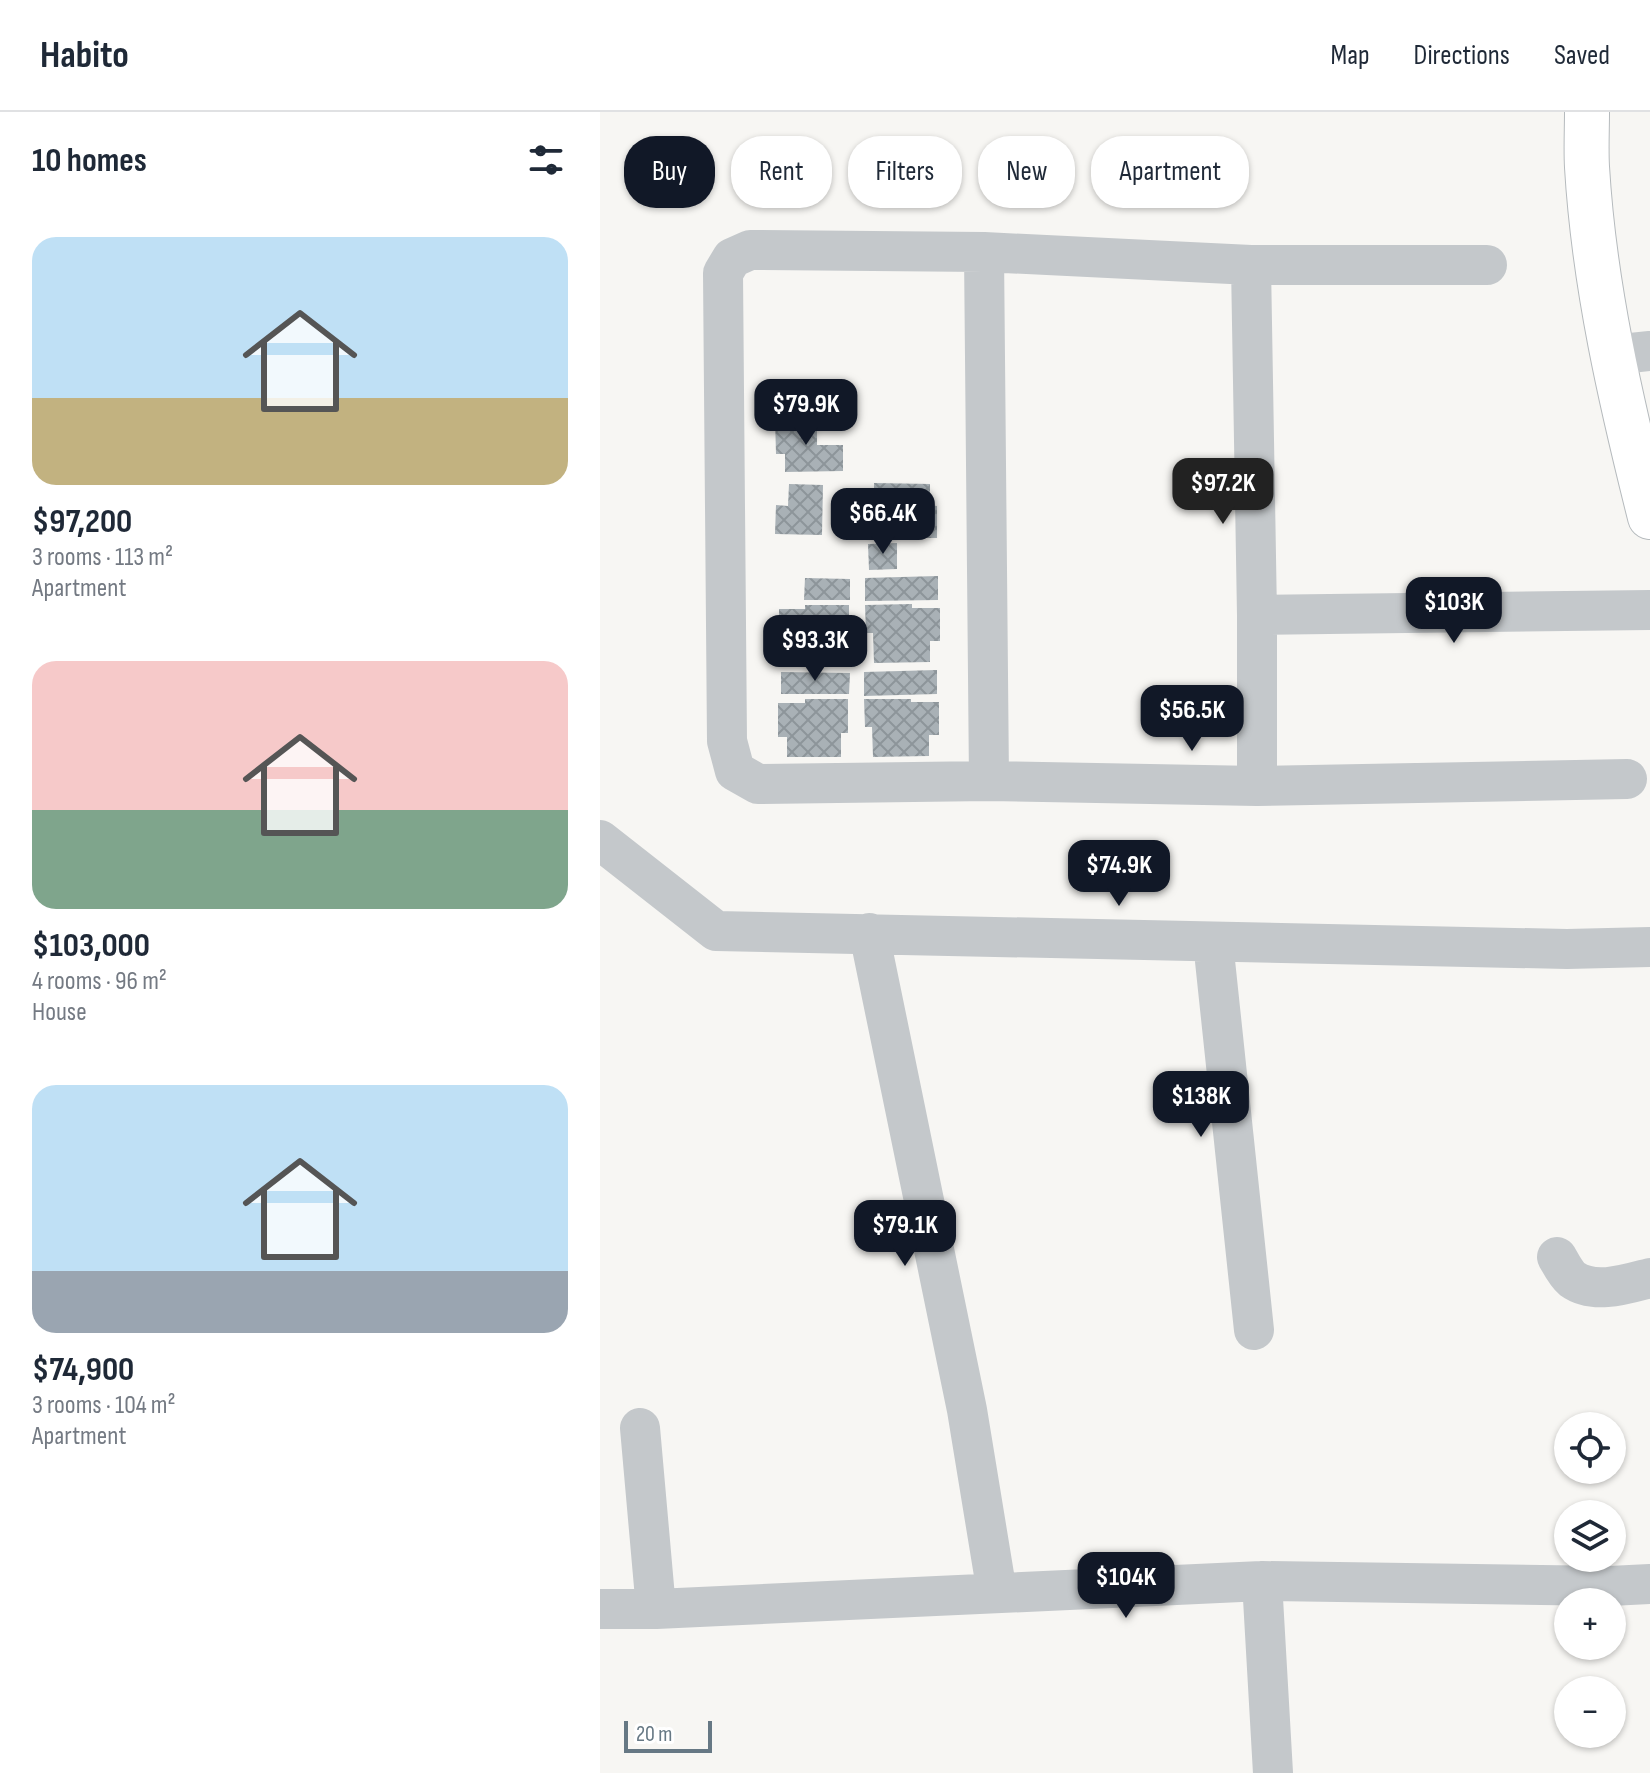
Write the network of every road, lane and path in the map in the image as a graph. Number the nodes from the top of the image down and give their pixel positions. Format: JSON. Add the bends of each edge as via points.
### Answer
{"nodes":[{"id":1,"x":1587,"y":112,"type":"edge"},
{"id":2,"x":984,"y":252,"type":"junction"},
{"id":3,"x":1251,"y":265,"type":"junction"},
{"id":4,"x":1487,"y":265,"type":"dead end"},
{"id":5,"x":1631,"y":353,"type":"edge"},
{"id":6,"x":1650,"y":517,"type":"edge"},
{"id":7,"x":1650,"y":610,"type":"edge"},
{"id":8,"x":1257,"y":615,"type":"junction"},
{"id":9,"x":1627,"y":779,"type":"dead end"},
{"id":10,"x":989,"y":781,"type":"junction"},
{"id":11,"x":1257,"y":786,"type":"junction"},
{"id":12,"x":600,"y":840,"type":"edge"},
{"id":13,"x":869,"y":933,"type":"junction"},
{"id":14,"x":1213,"y":942,"type":"junction"},
{"id":15,"x":1650,"y":947,"type":"edge"},
{"id":16,"x":1557,"y":1257,"type":"dead end"},
{"id":17,"x":1650,"y":1278,"type":"edge"},
{"id":18,"x":1254,"y":1330,"type":"dead end"},
{"id":19,"x":640,"y":1428,"type":"dead end"},
{"id":20,"x":1262,"y":1581,"type":"junction"},
{"id":21,"x":1650,"y":1584,"type":"edge"},
{"id":22,"x":997,"y":1593,"type":"junction"},
{"id":23,"x":600,"y":1609,"type":"edge"},
{"id":24,"x":656,"y":1609,"type":"junction"},
{"id":25,"x":1273,"y":1773,"type":"edge"}],
"edges":[{"from":1,"to":5,"type":"main road","via":[[1596,255]]},
{"from":2,"to":3,"type":"street"},
{"from":2,"to":10,"type":"street"},
{"from":2,"to":10,"type":"street","via":[[750,250],[732,258],[723,273],[726,726],[735,771],[758,784]]},
{"from":3,"to":4,"type":"street"},
{"from":3,"to":8,"type":"street"},
{"from":5,"to":6,"type":"main road"},
{"from":7,"to":8,"type":"street"},
{"from":8,"to":11,"type":"street"},
{"from":9,"to":11,"type":"street"},
{"from":10,"to":11,"type":"street"},
{"from":12,"to":13,"type":"street","via":[[716,931]]},
{"from":13,"to":14,"type":"street"},
{"from":13,"to":22,"type":"street","via":[[967,1410]]},
{"from":14,"to":15,"type":"street"},
{"from":14,"to":18,"type":"street"},
{"from":16,"to":17,"type":"street","via":[[1570,1278],[1583,1284],[1610,1287]]},
{"from":19,"to":24,"type":"street"},
{"from":20,"to":21,"type":"street"},
{"from":20,"to":22,"type":"street"},
{"from":20,"to":25,"type":"street"},
{"from":22,"to":24,"type":"street"},
{"from":23,"to":24,"type":"street"}]}
